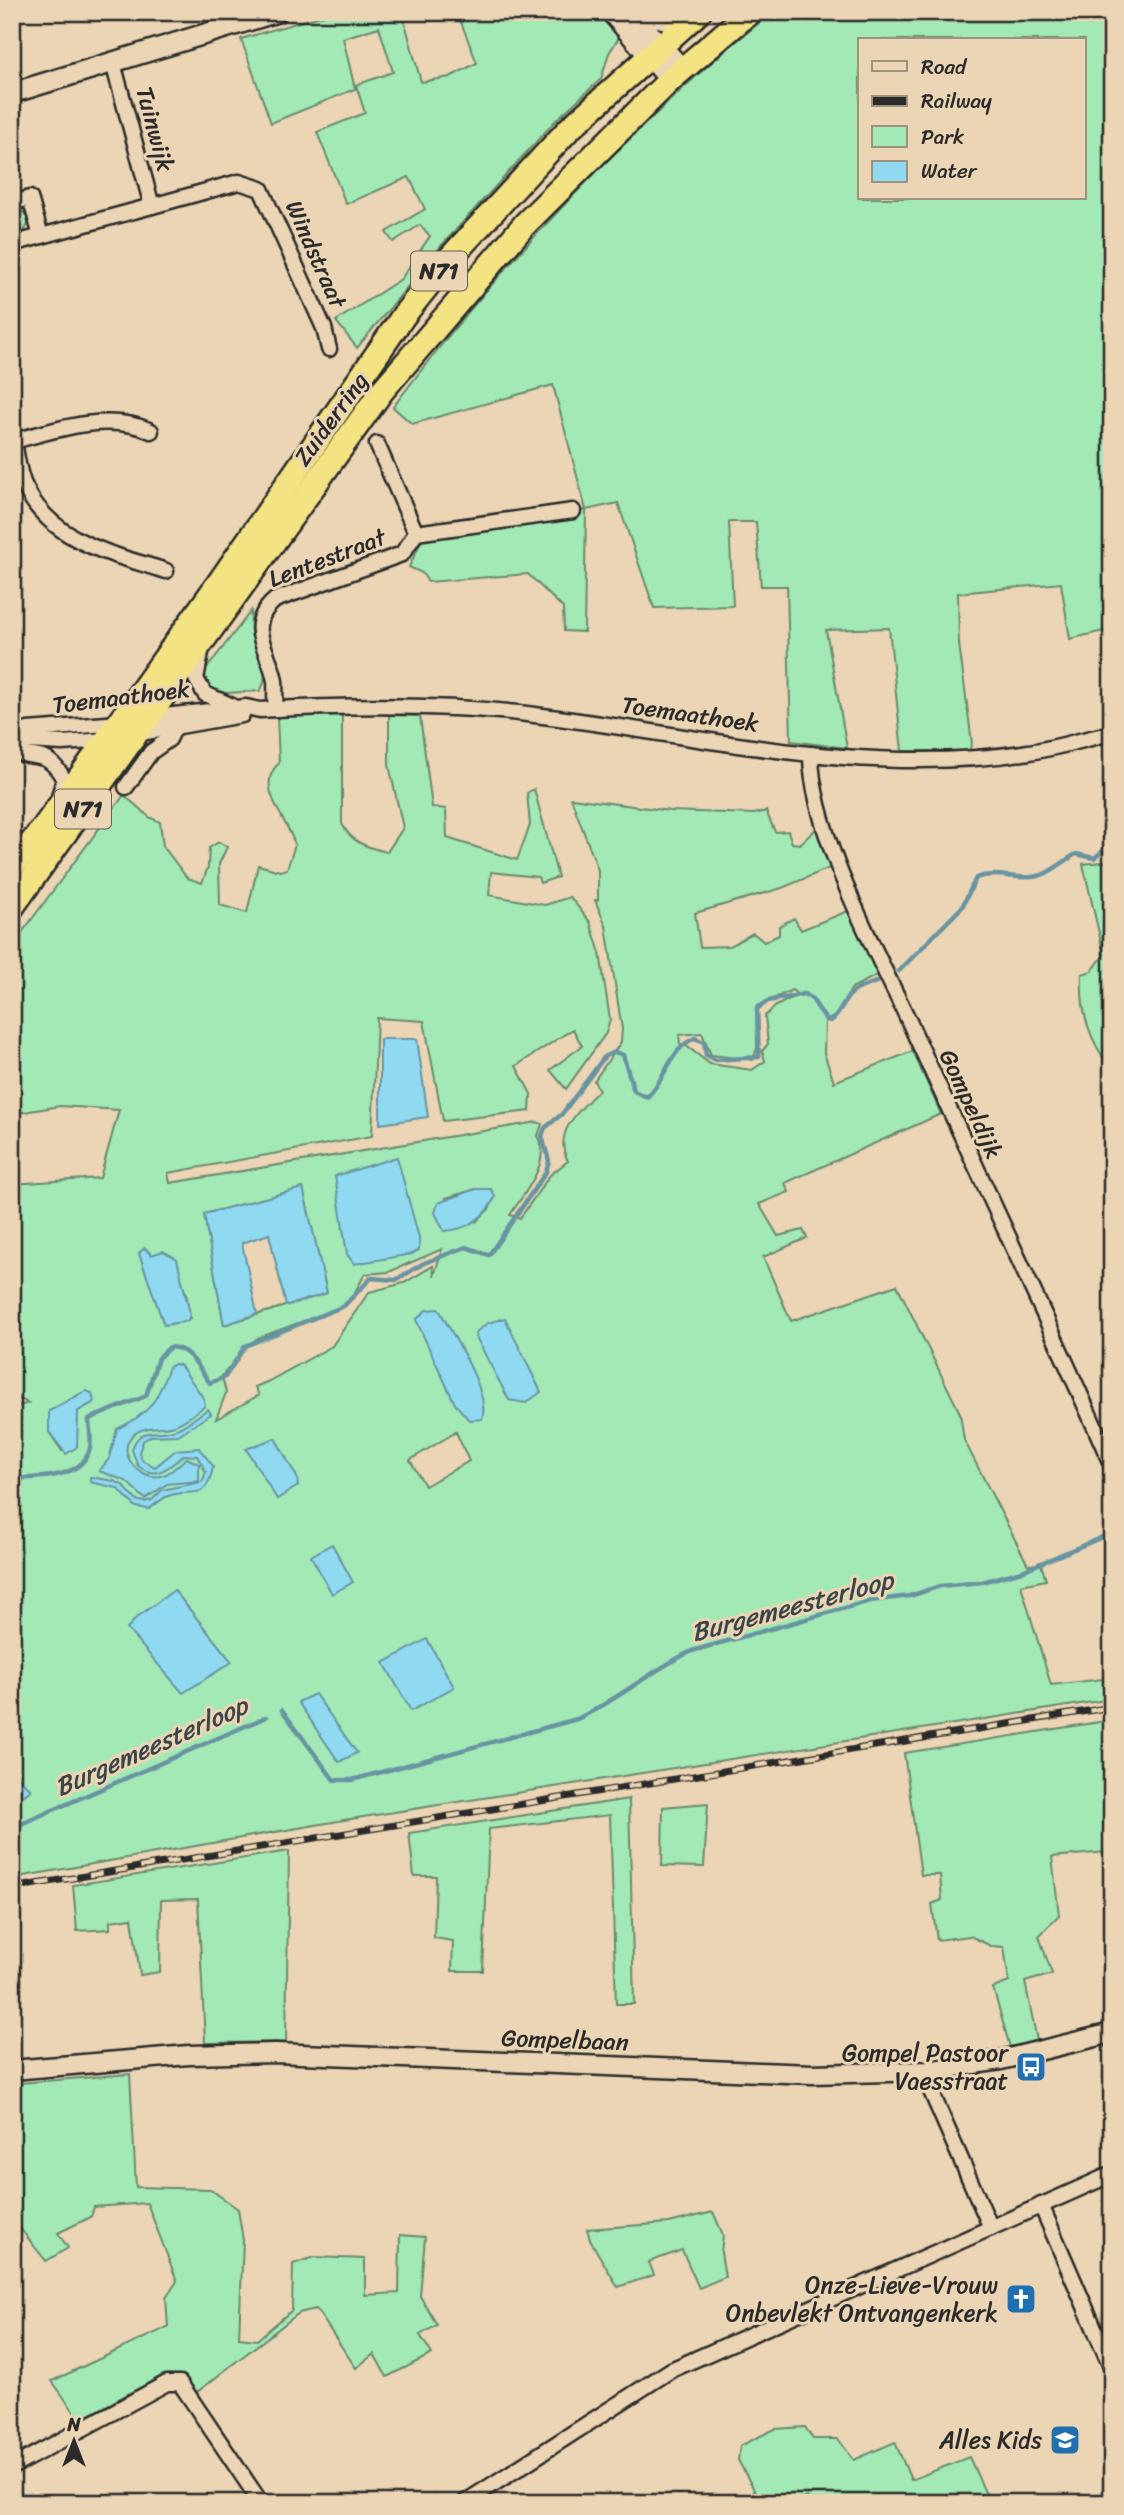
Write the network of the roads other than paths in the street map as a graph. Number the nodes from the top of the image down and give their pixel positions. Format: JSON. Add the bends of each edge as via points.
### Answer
{"nodes":[{"id":1,"x":277,"y":12,"type":"edge"},
{"id":2,"x":611,"y":12,"type":"edge"},
{"id":3,"x":630,"y":12,"type":"edge"},
{"id":4,"x":636,"y":12,"type":"edge"},
{"id":5,"x":688,"y":12,"type":"edge"},
{"id":6,"x":699,"y":12,"type":"edge"},
{"id":7,"x":750,"y":12,"type":"edge"},
{"id":8,"x":628,"y":33,"type":"junction"},
{"id":9,"x":656,"y":51,"type":"junction"},
{"id":10,"x":113,"y":63,"type":"junction"},
{"id":11,"x":628,"y":75,"type":"junction"},
{"id":12,"x":676,"y":75,"type":"junction"},
{"id":13,"x":12,"y":93,"type":"edge"},
{"id":14,"x":253,"y":184,"type":"joint"},
{"id":15,"x":12,"y":203,"type":"edge"},
{"id":16,"x":152,"y":206,"type":"junction"},
{"id":17,"x":41,"y":236,"type":"junction"},
{"id":18,"x":12,"y":244,"type":"edge"},
{"id":19,"x":329,"y":349,"type":"dead end"},
{"id":20,"x":151,"y":431,"type":"dead end"},
{"id":21,"x":13,"y":438,"type":"edge"},
{"id":22,"x":377,"y":444,"type":"dead end"},
{"id":23,"x":17,"y":483,"type":"edge"},
{"id":24,"x":573,"y":511,"type":"dead end"},
{"id":25,"x":416,"y":533,"type":"junction"},
{"id":26,"x":166,"y":570,"type":"dead end"},
{"id":27,"x":206,"y":639,"type":"junction"},
{"id":28,"x":236,"y":708,"type":"junction"},
{"id":29,"x":275,"y":709,"type":"junction"},
{"id":30,"x":260,"y":710,"type":"junction"},
{"id":31,"x":175,"y":727,"type":"junction"},
{"id":32,"x":127,"y":729,"type":"junction"},
{"id":33,"x":1112,"y":733,"type":"edge"},
{"id":34,"x":12,"y":737,"type":"edge"},
{"id":35,"x":12,"y":750,"type":"edge"},
{"id":36,"x":811,"y":754,"type":"junction"},
{"id":37,"x":126,"y":787,"type":"dead end"},
{"id":38,"x":32,"y":838,"type":"junction"},
{"id":39,"x":12,"y":867,"type":"edge"},
{"id":40,"x":12,"y":907,"type":"edge"},
{"id":41,"x":1112,"y":1466,"type":"edge"},
{"id":42,"x":1112,"y":2034,"type":"edge"},
{"id":43,"x":12,"y":2070,"type":"edge"},
{"id":44,"x":927,"y":2071,"type":"junction"},
{"id":45,"x":1112,"y":2174,"type":"edge"},
{"id":46,"x":1041,"y":2205,"type":"junction"},
{"id":47,"x":991,"y":2228,"type":"junction"},
{"id":48,"x":1112,"y":2369,"type":"edge"},
{"id":49,"x":12,"y":2467,"type":"edge"},
{"id":50,"x":261,"y":2503,"type":"edge"},
{"id":51,"x":464,"y":2503,"type":"edge"}],
"edges":[{"from":1,"to":10,"type":"main road"},
{"from":2,"to":8,"type":"main road"},
{"from":3,"to":9,"type":"main road"},
{"from":4,"to":5,"type":"main road","via":[[665,19]]},
{"from":6,"to":9,"type":"highway","name":"Zuiderring","number":"N71"},
{"from":7,"to":12,"type":"highway","name":"Zuiderring","number":"N71"},
{"from":8,"to":9,"type":"main road"},
{"from":8,"to":11,"type":"main road","via":[[632,63]]},
{"from":9,"to":11,"type":"highway","name":"Zuiderring","number":"N71"},
{"from":9,"to":12,"type":"main road"},
{"from":10,"to":13,"type":"main road"},
{"from":10,"to":16,"type":"street","name":"Tuinwijk"},
{"from":11,"to":32,"type":"highway","name":"Zuiderring","number":"N71","via":[[531,168],[404,315]]},
{"from":12,"to":27,"type":"highway","name":"Zuiderring","number":"N71","via":[[525,224],[381,392]]},
{"from":14,"to":16,"type":"street","name":"Tuinwijk","via":[[239,182]]},
{"from":14,"to":19,"type":"street","name":"Windstraat","via":[[267,200]]},
{"from":15,"to":17,"type":"street","via":[[30,198]]},
{"from":16,"to":17,"type":"street","name":"Tuinwijk"},
{"from":17,"to":18,"type":"street","name":"Tuinwijk"},
{"from":20,"to":21,"type":"street","via":[[134,424],[94,424]]},
{"from":21,"to":23,"type":"street"},
{"from":22,"to":25,"type":"street","name":"Lentestraat"},
{"from":23,"to":26,"type":"street","via":[[67,535]]},
{"from":24,"to":25,"type":"street","name":"Lentestraat"},
{"from":25,"to":29,"type":"street","name":"Lentestraat","via":[[402,554],[275,600],[264,609],[259,624],[275,682]]},
{"from":27,"to":28,"type":"street","name":"Toemaathoek","via":[[196,679],[205,694]]},
{"from":27,"to":32,"type":"highway","name":"Zuiderring","number":"N71"},
{"from":28,"to":30,"type":"street","name":"Toemaathoek"},
{"from":28,"to":32,"type":"street","name":"Toemaathoek"},
{"from":29,"to":30,"type":"street","name":"Toemaathoek"},
{"from":29,"to":36,"type":"street","name":"Toemaathoek","via":[[358,705],[519,713]]},
{"from":30,"to":31,"type":"street","name":"Toemaathoek"},
{"from":31,"to":32,"type":"street","name":"Toemaathoek"},
{"from":31,"to":37,"type":"street"},
{"from":32,"to":34,"type":"street","name":"Toemaathoek","via":[[29,730]]},
{"from":32,"to":34,"type":"street","name":"Toemaathoek","via":[[62,743]]},
{"from":32,"to":38,"type":"highway","name":"Zuiderring","number":"N71"},
{"from":32,"to":40,"type":"highway","name":"Zuiderring","number":"N71"},
{"from":33,"to":36,"type":"street","name":"Toemaathoek","via":[[1029,752],[978,756],[894,759]]},
{"from":35,"to":38,"type":"street","via":[[48,759],[64,779],[61,794]]},
{"from":36,"to":41,"type":"street","name":"Gompeldijk","via":[[825,821],[864,926]]},
{"from":38,"to":39,"type":"highway","name":"Zuiderring","number":"N71"},
{"from":42,"to":44,"type":"street","name":"Gompelbaan","via":[[1001,2060]]},
{"from":43,"to":44,"type":"street","name":"Gompelbaan","via":[[189,2054],[275,2053],[812,2074]]},
{"from":44,"to":47,"type":"street","via":[[930,2089]]},
{"from":45,"to":46,"type":"street"},
{"from":46,"to":47,"type":"street"},
{"from":46,"to":48,"type":"street"},
{"from":47,"to":51,"type":"street","via":[[670,2371]]},
{"from":49,"to":50,"type":"street","via":[[167,2382],[180,2384]]}]}
